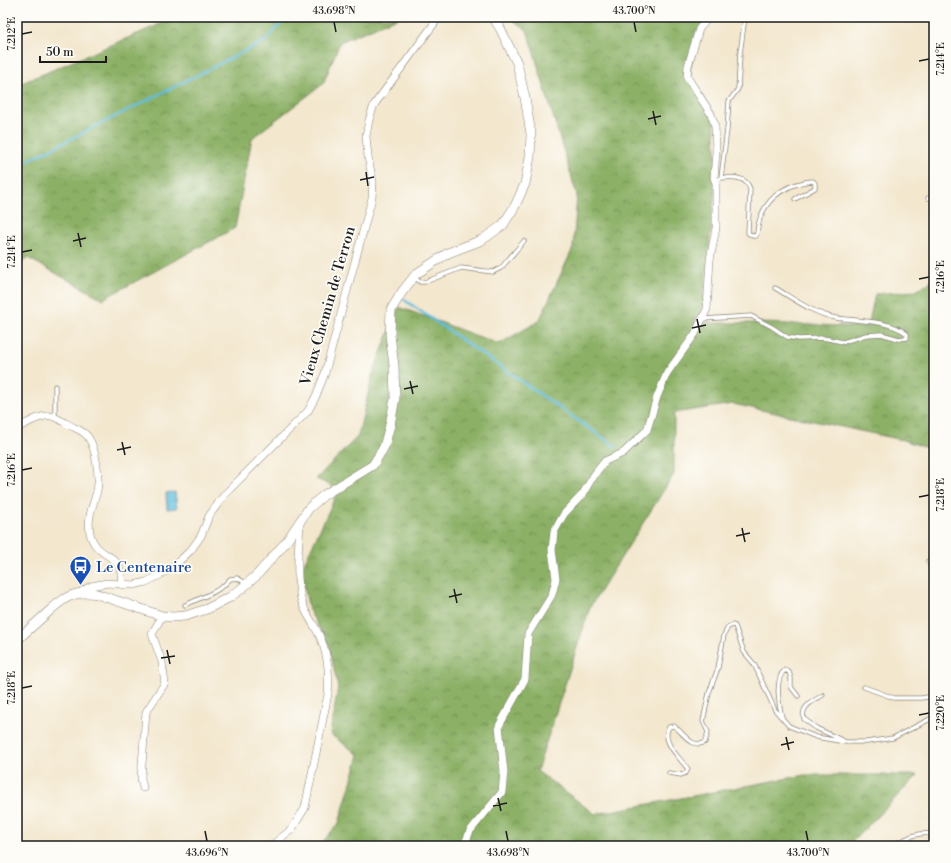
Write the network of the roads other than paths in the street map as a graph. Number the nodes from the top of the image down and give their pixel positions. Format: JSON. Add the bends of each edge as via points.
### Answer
{"nodes":[{"id":1,"x":439,"y":17,"type":"edge"},
{"id":2,"x":492,"y":17,"type":"edge"},
{"id":3,"x":709,"y":17,"type":"edge"},
{"id":4,"x":745,"y":17,"type":"edge"},
{"id":5,"x":718,"y":180,"type":"junction"},
{"id":6,"x":928,"y":198,"type":"dead end"},
{"id":7,"x":796,"y":199,"type":"dead end"},
{"id":8,"x":934,"y":199,"type":"edge"},
{"id":9,"x":524,"y":241,"type":"dead end"},
{"id":10,"x":414,"y":277,"type":"junction"},
{"id":11,"x":775,"y":288,"type":"dead end"},
{"id":12,"x":703,"y":319,"type":"junction"},
{"id":13,"x":55,"y":386,"type":"dead end"},
{"id":14,"x":55,"y":418,"type":"junction"},
{"id":15,"x":17,"y":428,"type":"edge"},
{"id":16,"x":300,"y":522,"type":"junction"},
{"id":17,"x":928,"y":561,"type":"dead end"},
{"id":18,"x":934,"y":571,"type":"edge"},
{"id":19,"x":247,"y":584,"type":"junction"},
{"id":20,"x":122,"y":585,"type":"junction"},
{"id":21,"x":78,"y":593,"type":"junction"},
{"id":22,"x":185,"y":605,"type":"dead end"},
{"id":23,"x":162,"y":616,"type":"junction"},
{"id":24,"x":17,"y":640,"type":"edge"},
{"id":25,"x":864,"y":686,"type":"dead end"},
{"id":26,"x":823,"y":695,"type":"dead end"},
{"id":27,"x":798,"y":696,"type":"dead end"},
{"id":28,"x":934,"y":696,"type":"edge"},
{"id":29,"x":934,"y":717,"type":"edge"},
{"id":30,"x":782,"y":718,"type":"junction"},
{"id":31,"x":844,"y":742,"type":"junction"},
{"id":32,"x":669,"y":773,"type":"dead end"},
{"id":33,"x":143,"y":788,"type":"dead end"},
{"id":34,"x":934,"y":835,"type":"edge"},
{"id":35,"x":934,"y":840,"type":"edge"},
{"id":36,"x":271,"y":846,"type":"edge"},
{"id":37,"x":464,"y":846,"type":"edge"},
{"id":38,"x":892,"y":846,"type":"edge"},
{"id":39,"x":922,"y":846,"type":"edge"}],
"edges":[{"from":1,"to":20,"type":"street","name":"Vieux Chemin de Terron","via":[[374,105],[369,120],[366,136],[373,182],[372,198],[324,373],[308,412],[225,494],[208,516],[201,536],[175,565],[146,582]]},
{"from":2,"to":10,"type":"street","via":[[517,63],[525,98],[531,134],[530,157],[524,184],[515,206],[503,225],[482,240],[448,253]]},
{"from":3,"to":5,"type":"street","via":[[698,29],[687,77],[711,114],[715,126],[714,178]]},
{"from":4,"to":5,"type":"lane","via":[[738,89],[729,101],[727,130]]},
{"from":5,"to":7,"type":"lane","via":[[733,177],[746,180],[749,184],[748,233],[752,236],[756,236],[765,207],[776,196],[792,186],[809,181],[815,183],[815,188]]},
{"from":5,"to":12,"type":"street","via":[[708,309]]},
{"from":6,"to":8,"type":"lane"},
{"from":9,"to":10,"type":"lane","via":[[500,268],[493,272],[461,268],[425,282],[420,282]]},
{"from":10,"to":16,"type":"street","via":[[391,310],[390,335],[395,398],[384,448],[373,465],[324,495],[309,508]]},
{"from":11,"to":12,"type":"lane","via":[[816,312],[836,318],[893,327],[904,331],[907,334],[906,338],[881,334],[866,335],[843,342],[823,338],[799,339],[787,336],[751,316]]},
{"from":12,"to":37,"type":"street","via":[[667,373],[646,430],[623,453],[605,461],[582,495],[564,514],[554,532],[552,550],[556,579],[552,595],[528,634],[526,678],[499,726],[504,772],[502,792],[470,831]]},
{"from":13,"to":14,"type":"lane"},
{"from":14,"to":15,"type":"street","via":[[42,417]]},
{"from":14,"to":20,"type":"street","via":[[82,431],[95,452],[97,490],[91,508],[90,531],[98,550],[111,558],[120,569]]},
{"from":16,"to":19,"type":"street","via":[[286,542]]},
{"from":16,"to":36,"type":"street","via":[[297,570],[301,598],[306,614],[324,647],[330,676],[305,808],[292,828]]},
{"from":17,"to":18,"type":"lane"},
{"from":19,"to":22,"type":"lane","via":[[237,578],[230,579],[213,592]]},
{"from":19,"to":23,"type":"street","via":[[230,597],[206,609],[185,616]]},
{"from":20,"to":21,"type":"street","name":"Vieux Chemin de Terron","via":[[107,583],[91,586]]},
{"from":21,"to":23,"type":"street","via":[[97,594]]},
{"from":21,"to":24,"type":"street","via":[[62,600]]},
{"from":23,"to":33,"type":"street","via":[[152,634],[162,662],[165,683],[146,712],[141,778]]},
{"from":25,"to":28,"type":"lane","via":[[894,698]]},
{"from":26,"to":31,"type":"lane","via":[[803,711],[804,719],[812,726]]},
{"from":27,"to":30,"type":"lane","via":[[791,687],[792,678],[789,672],[785,670],[780,679],[778,695]]},
{"from":29,"to":31,"type":"lane","via":[[893,738]]},
{"from":30,"to":31,"type":"lane","via":[[789,726],[816,737]]},
{"from":30,"to":32,"type":"lane","via":[[775,710],[754,664],[744,652],[735,626],[730,625],[724,635],[703,721],[708,732],[705,742],[696,744],[674,726],[669,726],[667,737],[670,745],[688,768],[686,773],[681,775]]},
{"from":34,"to":38,"type":"lane","via":[[919,834]]},
{"from":35,"to":39,"type":"street"}]}
